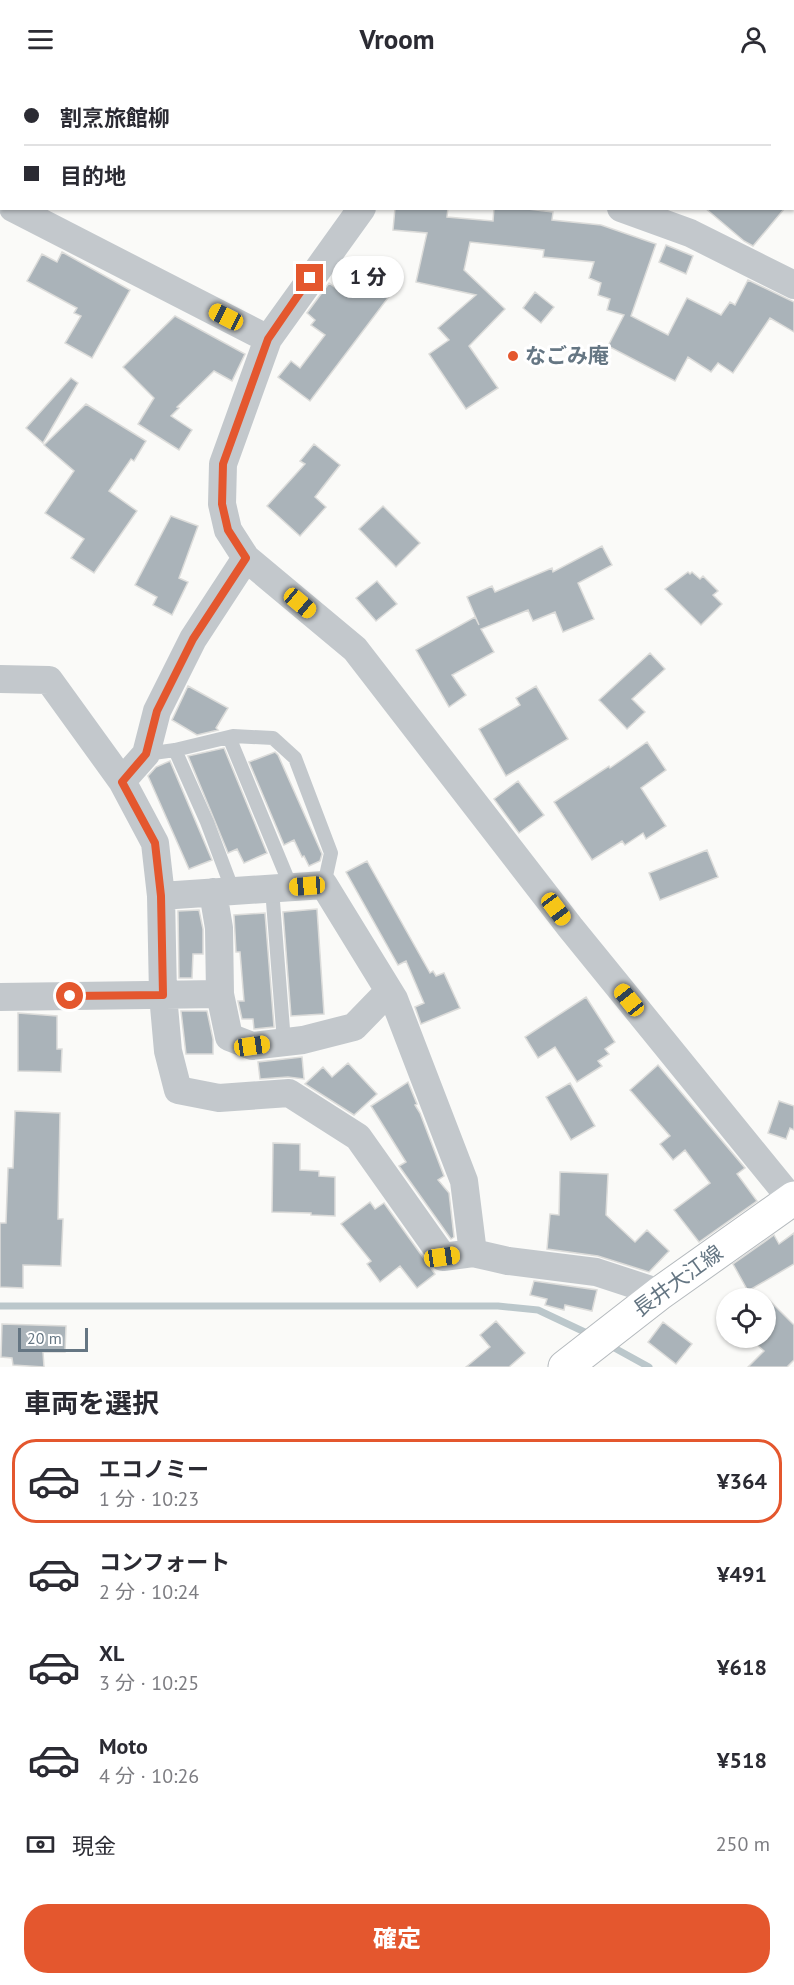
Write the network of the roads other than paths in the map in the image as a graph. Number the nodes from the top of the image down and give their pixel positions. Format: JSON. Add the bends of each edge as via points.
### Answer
{"nodes":[{"id":1,"x":17,"y":210,"type":"edge"},
{"id":2,"x":361,"y":210,"type":"edge"},
{"id":3,"x":627,"y":210,"type":"edge"},
{"id":4,"x":794,"y":285,"type":"edge"},
{"id":5,"x":268,"y":339,"type":"junction"},
{"id":6,"x":246,"y":558,"type":"junction"},
{"id":7,"x":0,"y":679,"type":"edge"},
{"id":8,"x":229,"y":737,"type":"junction"},
{"id":9,"x":175,"y":750,"type":"junction"},
{"id":10,"x":146,"y":754,"type":"junction"},
{"id":11,"x":122,"y":782,"type":"junction"},
{"id":12,"x":324,"y":885,"type":"junction"},
{"id":13,"x":281,"y":888,"type":"junction"},
{"id":14,"x":223,"y":892,"type":"junction"},
{"id":15,"x":161,"y":896,"type":"junction"},
{"id":16,"x":389,"y":991,"type":"junction"},
{"id":17,"x":220,"y":994,"type":"junction"},
{"id":18,"x":163,"y":995,"type":"junction"},
{"id":19,"x":0,"y":997,"type":"edge"},
{"id":20,"x":284,"y":1042,"type":"junction"},
{"id":21,"x":793,"y":1199,"type":"edge"},
{"id":22,"x":473,"y":1253,"type":"junction"},
{"id":23,"x":660,"y":1293,"type":"junction"},
{"id":24,"x":576,"y":1358,"type":"edge"}],
"edges":[{"from":1,"to":5,"type":"street"},
{"from":2,"to":5,"type":"street"},
{"from":3,"to":4,"type":"street","via":[[690,233]]},
{"from":5,"to":6,"type":"street","via":[[223,464],[222,504],[228,530]]},
{"from":6,"to":10,"type":"street","via":[[193,639],[157,711]]},
{"from":6,"to":21,"type":"street","via":[[355,649],[570,927]]},
{"from":7,"to":11,"type":"street","via":[[49,680]]},
{"from":8,"to":9,"type":"lane"},
{"from":8,"to":12,"type":"lane","via":[[273,738],[295,758],[332,853]]},
{"from":8,"to":13,"type":"lane"},
{"from":9,"to":10,"type":"lane"},
{"from":9,"to":14,"type":"lane","via":[[207,822]]},
{"from":10,"to":11,"type":"street"},
{"from":11,"to":15,"type":"street","via":[[155,843]]},
{"from":12,"to":13,"type":"street"},
{"from":12,"to":16,"type":"street"},
{"from":13,"to":14,"type":"street"},
{"from":13,"to":20,"type":"lane"},
{"from":14,"to":15,"type":"street"},
{"from":14,"to":17,"type":"street"},
{"from":15,"to":18,"type":"street"},
{"from":16,"to":20,"type":"street","via":[[354,1027]]},
{"from":16,"to":22,"type":"street","via":[[464,1181]]},
{"from":17,"to":18,"type":"street"},
{"from":17,"to":20,"type":"street","via":[[229,1037],[252,1046]]},
{"from":18,"to":19,"type":"street"},
{"from":18,"to":22,"type":"street","via":[[168,1051],[178,1090],[219,1098],[289,1093],[358,1137],[442,1257]]},
{"from":21,"to":23,"type":"main road","name":"長井大江線"},
{"from":22,"to":23,"type":"street","via":[[596,1272]]},
{"from":23,"to":24,"type":"main road","name":"長井大江線"}]}
